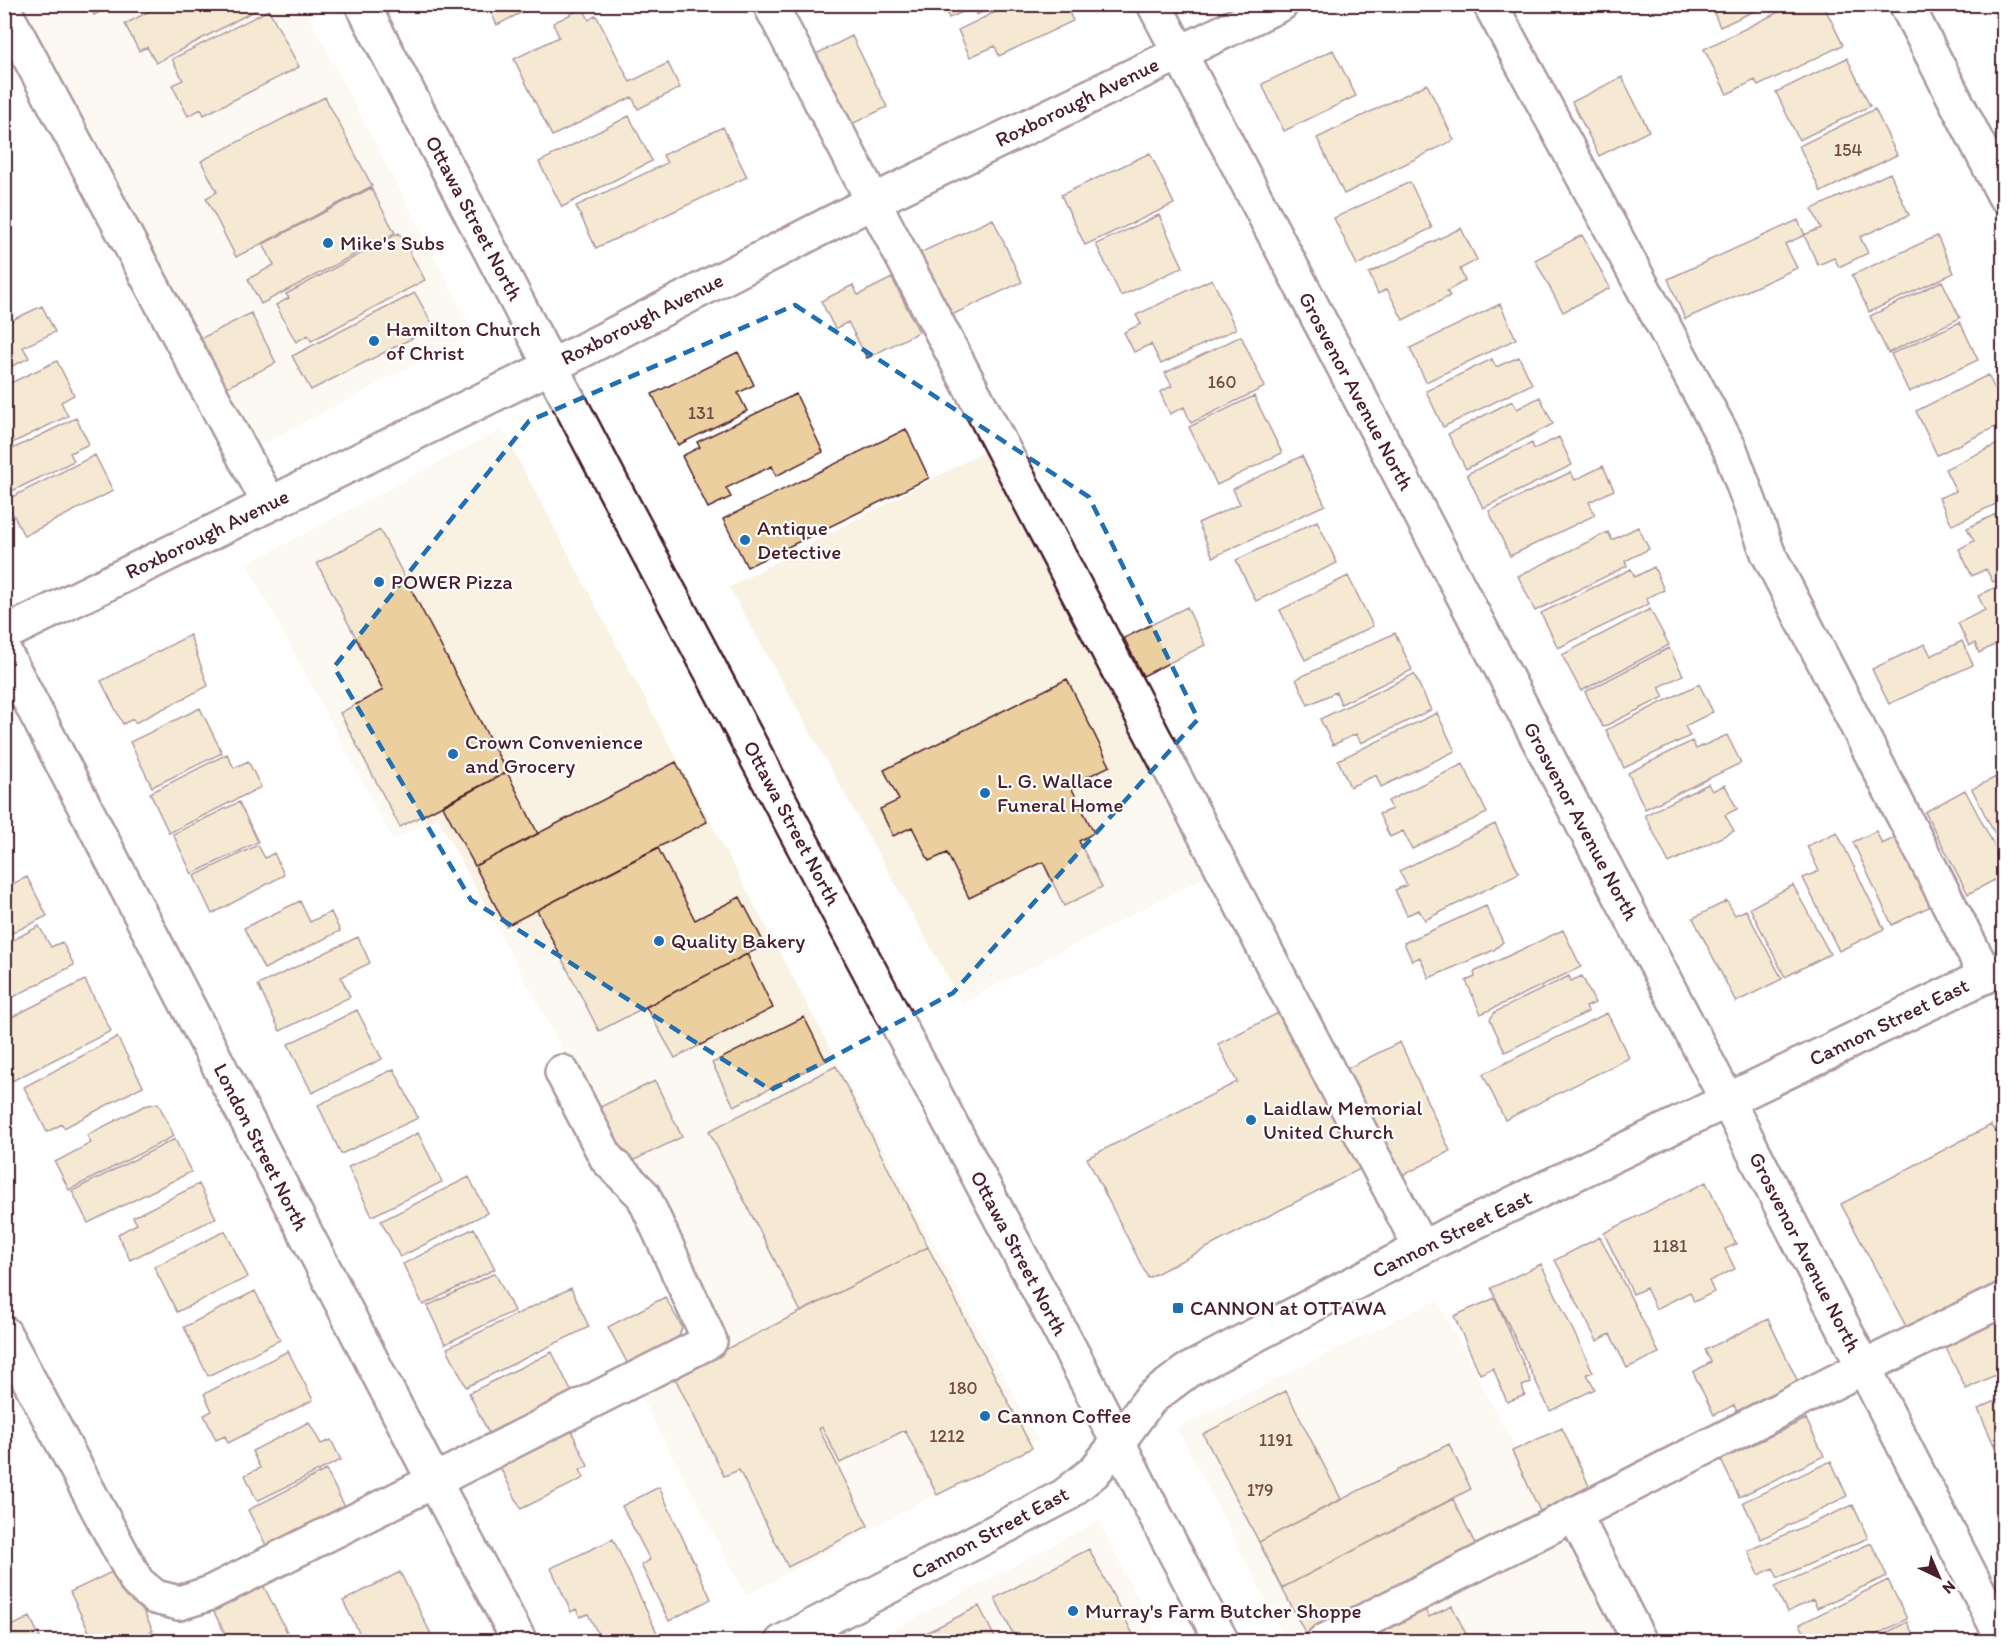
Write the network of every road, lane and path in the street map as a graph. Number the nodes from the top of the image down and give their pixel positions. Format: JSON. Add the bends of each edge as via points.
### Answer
{"nodes":[{"id":1,"x":362,"y":4,"type":"edge"},
{"id":2,"x":770,"y":4,"type":"edge"},
{"id":3,"x":1154,"y":4,"type":"edge"},
{"id":4,"x":1281,"y":4,"type":"edge"},
{"id":5,"x":1490,"y":4,"type":"edge"},
{"id":6,"x":1906,"y":4,"type":"edge"},
{"id":7,"x":4,"y":10,"type":"edge"},
{"id":8,"x":1179,"y":52,"type":"junction"},
{"id":9,"x":2004,"y":195,"type":"edge"},
{"id":10,"x":872,"y":202,"type":"junction"},
{"id":11,"x":552,"y":366,"type":"junction"},
{"id":12,"x":269,"y":503,"type":"junction"},
{"id":13,"x":4,"y":634,"type":"edge"},
{"id":14,"x":4,"y":651,"type":"edge"},
{"id":15,"x":1995,"y":971,"type":"edge"},
{"id":16,"x":562,"y":1072,"type":"dead end"},
{"id":17,"x":1727,"y":1100,"type":"junction"},
{"id":18,"x":1421,"y":1248,"type":"junction"},
{"id":19,"x":2004,"y":1299,"type":"edge"},
{"id":20,"x":4,"y":1333,"type":"edge"},
{"id":21,"x":1864,"y":1367,"type":"junction"},
{"id":22,"x":1119,"y":1441,"type":"junction"},
{"id":23,"x":434,"y":1482,"type":"junction"},
{"id":24,"x":1575,"y":1514,"type":"junction"},
{"id":25,"x":520,"y":1641,"type":"edge"},
{"id":26,"x":782,"y":1641,"type":"edge"},
{"id":27,"x":1222,"y":1641,"type":"edge"},
{"id":28,"x":1323,"y":1641,"type":"edge"},
{"id":29,"x":1640,"y":1641,"type":"edge"},
{"id":30,"x":2004,"y":1641,"type":"edge"}],
"edges":[{"from":1,"to":11,"type":"street","name":"Ottawa Street North"},
{"from":2,"to":10,"type":"street"},
{"from":3,"to":8,"type":"street","name":"Grosvenor Avenue North"},
{"from":4,"to":8,"type":"street","name":"Roxborough Avenue"},
{"from":5,"to":15,"type":"street","via":[[1730,449],[1768,552]]},
{"from":6,"to":9,"type":"street"},
{"from":7,"to":12,"type":"street"},
{"from":8,"to":10,"type":"street","name":"Roxborough Avenue"},
{"from":8,"to":17,"type":"street","name":"Grosvenor Avenue North"},
{"from":10,"to":11,"type":"street","name":"Roxborough Avenue"},
{"from":10,"to":18,"type":"street"},
{"from":11,"to":12,"type":"street","name":"Roxborough Avenue"},
{"from":11,"to":22,"type":"street","name":"Ottawa Street North"},
{"from":12,"to":13,"type":"street","name":"Roxborough Avenue"},
{"from":14,"to":23,"type":"street","name":"London Street North"},
{"from":15,"to":17,"type":"street","name":"Cannon Street East"},
{"from":16,"to":23,"type":"street","via":[[607,1159],[643,1195],[710,1341]]},
{"from":17,"to":18,"type":"street","name":"Cannon Street East"},
{"from":17,"to":21,"type":"street","name":"Grosvenor Avenue North"},
{"from":18,"to":22,"type":"street","name":"Cannon Street East","via":[[1186,1371],[1150,1399]]},
{"from":19,"to":21,"type":"street"},
{"from":20,"to":23,"type":"street","via":[[137,1582],[155,1597],[179,1603],[208,1594]]},
{"from":21,"to":24,"type":"street"},
{"from":21,"to":30,"type":"street","name":"Grosvenor Avenue North"},
{"from":22,"to":26,"type":"street","name":"Cannon Street East","via":[[1094,1472],[1064,1496]]},
{"from":22,"to":27,"type":"street","name":"Ottawa Street North"},
{"from":23,"to":25,"type":"street","name":"London Street North"},
{"from":24,"to":28,"type":"street"},
{"from":24,"to":29,"type":"street"}]}
